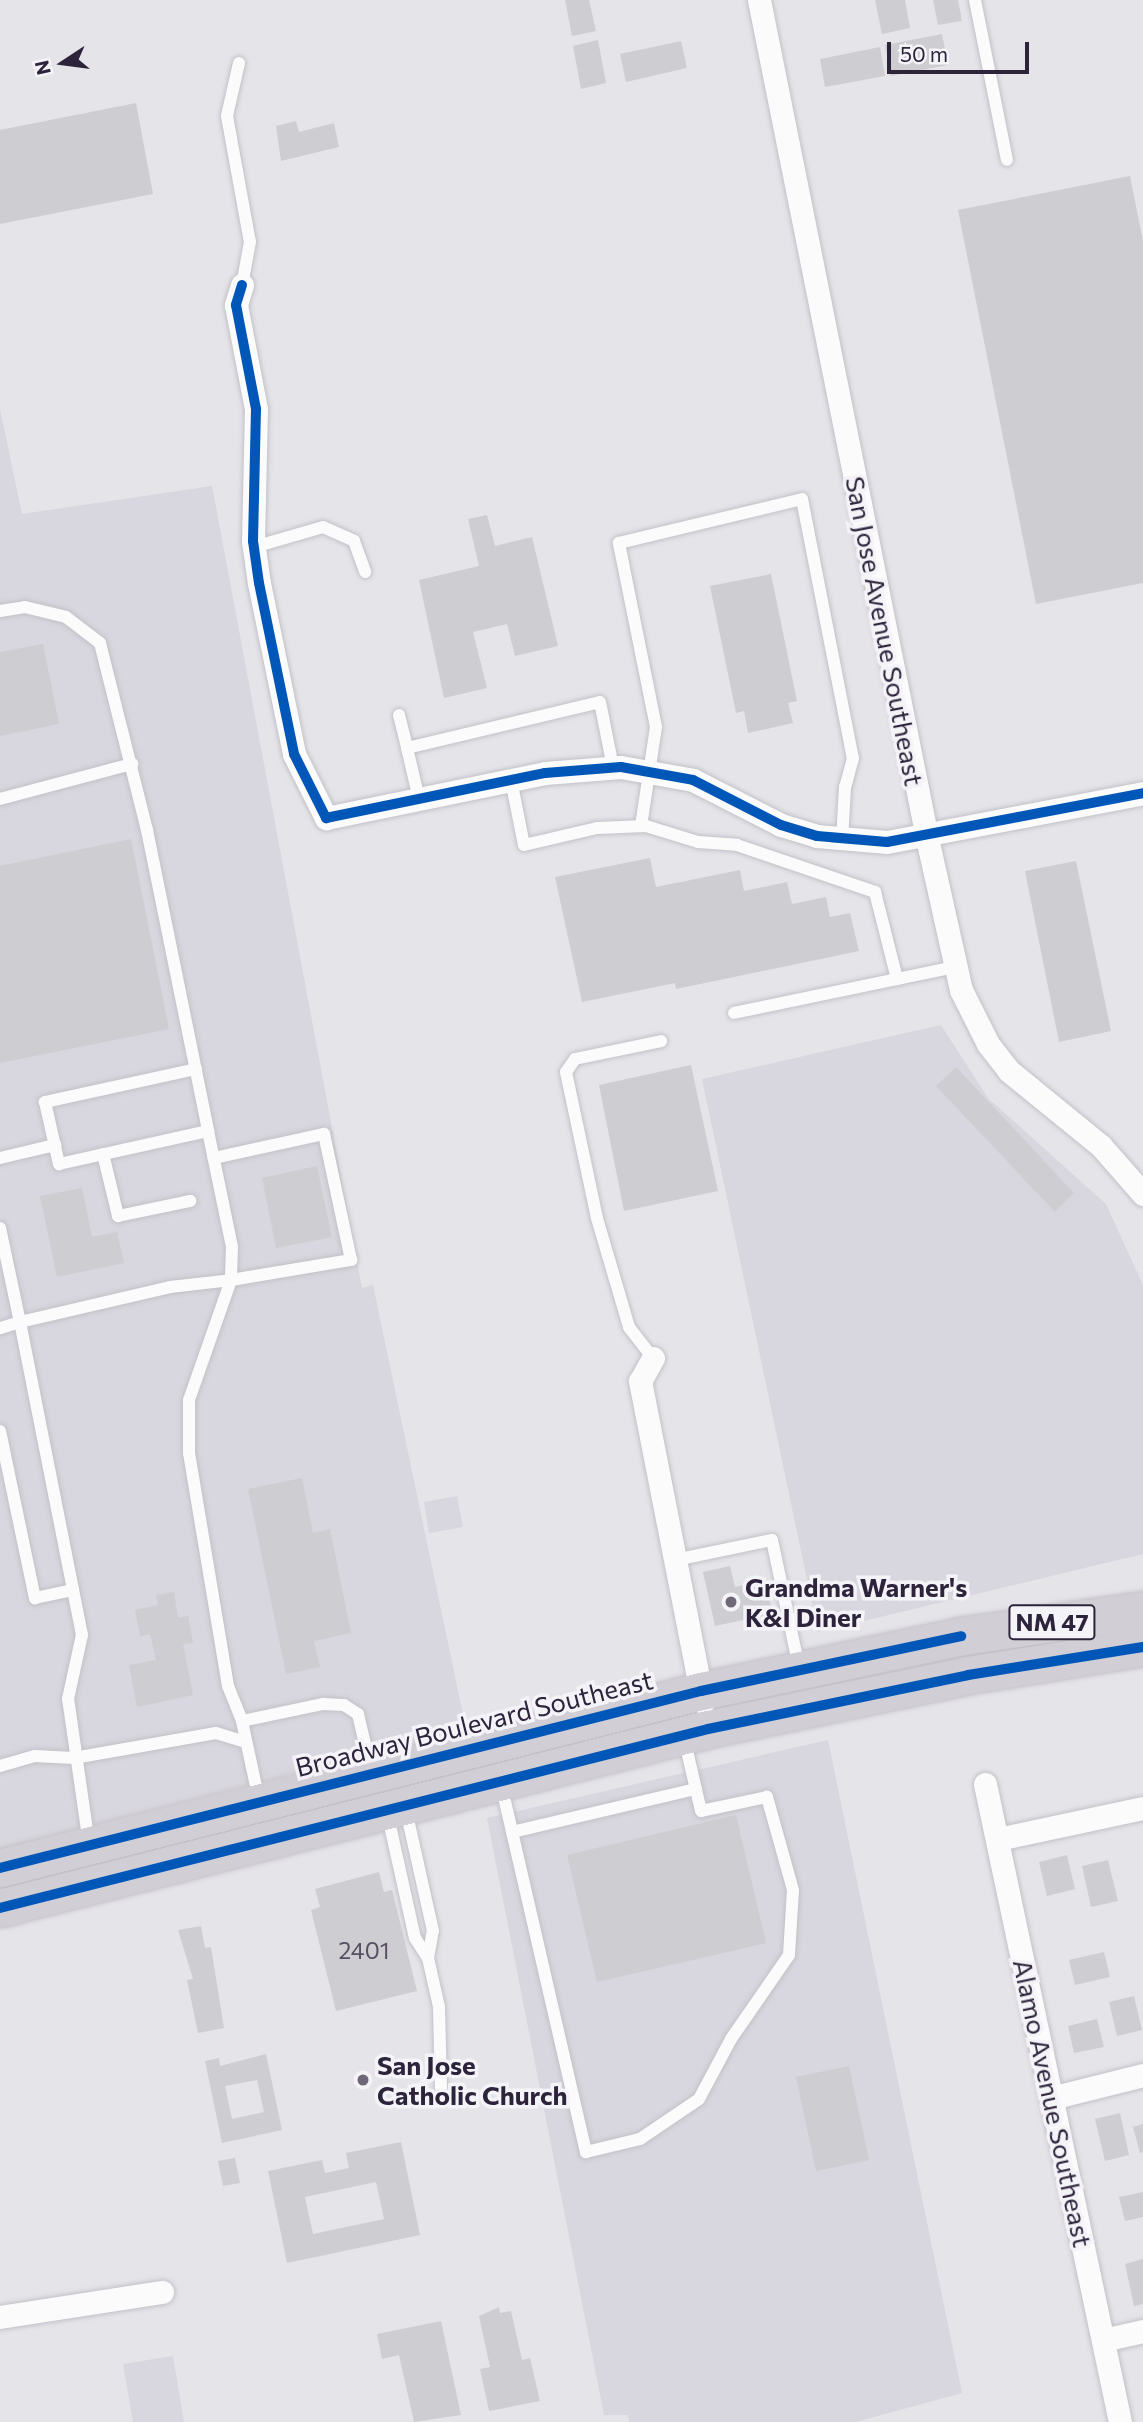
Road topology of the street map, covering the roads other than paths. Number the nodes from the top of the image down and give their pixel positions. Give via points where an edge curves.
1 (759, 0) edge
2 (975, 0) edge
3 (239, 62) dead end
4 (1007, 160) dead end
5 (242, 285) joint
6 (254, 547) junction
7 (365, 572) dead end
8 (0, 611) edge
9 (399, 715) dead end
10 (407, 748) junction
11 (132, 764) junction
12 (613, 767) junction
13 (652, 771) junction
14 (512, 780) junction
15 (1143, 793) edge
16 (0, 799) edge
17 (419, 799) junction
18 (641, 826) junction
19 (927, 838) junction
20 (842, 841) junction
21 (954, 967) junction
22 (897, 979) junction
23 (734, 1013) dead end
24 (661, 1041) dead end
25 (196, 1069) junction
26 (208, 1131) junction
27 (55, 1145) junction
28 (103, 1154) junction
29 (0, 1158) edge
30 (214, 1158) junction
31 (1140, 1186) edge
32 (190, 1200) dead end
33 (0, 1228) edge
34 (230, 1280) junction
35 (20, 1322) junction
36 (0, 1328) edge
37 (653, 1358) joint
38 (0, 1432) edge
39 (675, 1560) junction
40 (73, 1590) junction
41 (1143, 1610) edge
42 (1143, 1647) edge
43 (964, 1655) junction
44 (800, 1671) junction
45 (701, 1691) junction
46 (242, 1721) junction
47 (696, 1732) junction
48 (246, 1742) junction
49 (74, 1758) junction
50 (0, 1766) edge
51 (500, 1780) junction
52 (985, 1784) dead end
53 (696, 1789) junction
54 (388, 1791) junction
55 (1143, 1808) edge
56 (256, 1817) junction
57 (512, 1832) junction
58 (998, 1839) junction
59 (89, 1844) junction
60 (0, 1868) edge
61 (0, 1908) edge
62 (428, 1958) junction
63 (1143, 2075) edge
64 (441, 2088) dead end
65 (1051, 2098) junction
66 (162, 2292) dead end
67 (0, 2317) edge
68 (1143, 2331) edge
69 (1103, 2340) junction
70 (1120, 2422) edge

1 - 19 street, San Jose Avenue Southeast
2 - 4 lane
3 - 5 lane via 227,116 250,242
5 - 6 street via 236,306 256,409
6 - 7 lane via 323,527 354,541
6 - 17 street via 294,754 326,818
8 - 11 lane via 25,607 66,617 100,643
9 - 10 lane
10 - 12 lane via 600,702
10 - 17 lane
11 - 16 lane
11 - 25 lane
12 - 13 street
12 - 14 street
13 - 18 lane
13 - 20 street via 693,780 781,825
13 - 20 lane via 656,727 619,543 802,499 853,758 845,787
14 - 17 street
14 - 18 lane via 524,845 597,828
15 - 19 street
18 - 22 lane via 698,842 737,845 875,892
19 - 20 street
19 - 21 street, San Jose Avenue Southeast
21 - 22 lane
21 - 31 street, San Jose Avenue Southeast via 971,1012 1009,1070 1101,1146
22 - 23 lane
24 - 37 lane via 575,1059 566,1072 597,1218 629,1327
25 - 26 lane
25 - 27 lane via 45,1102
26 - 28 lane
26 - 30 lane
27 - 28 lane via 59,1164
27 - 29 lane
28 - 32 lane via 118,1216
30 - 34 lane via 232,1247
30 - 34 lane via 324,1134 351,1260
33 - 35 lane
34 - 35 lane via 170,1287
34 - 46 lane via 189,1400 189,1453 228,1686
35 - 36 lane
35 - 40 lane
37 - 39 street via 640,1381
38 - 40 lane via 35,1598
39 - 44 lane via 772,1539
39 - 45 street
40 - 49 lane via 82,1635 68,1699
41 - 43 main road, Broadway Boulevard Southeast / NM 47
42 - 43 main road, Broadway Boulevard Southeast / NM 47
43 - 44 main road, Broadway Boulevard Southeast / NM 47
43 - 47 main road, Broadway Boulevard Southeast / NM 47
44 - 45 main road, Broadway Boulevard Southeast / NM 47
45 - 47 street
45 - 54 main road, Broadway Boulevard Southeast / NM 47
46 - 48 lane
46 - 54 lane via 323,1704 344,1705 358,1714
47 - 51 main road, Broadway Boulevard Southeast / NM 47
47 - 53 lane
48 - 49 lane via 216,1734
48 - 56 lane
49 - 50 lane via 35,1756
49 - 59 lane
51 - 54 main road, Broadway Boulevard Southeast / NM 47
51 - 57 lane
52 - 58 street, Alamo Avenue Southeast
53 - 57 lane
53 - 57 lane via 701,1811 767,1797 793,1890 789,1955 731,2039 699,2099 640,2139 586,2152
54 - 56 main road, Broadway Boulevard Southeast / NM 47
54 - 62 lane via 415,1938
54 - 62 lane via 433,1931
55 - 58 street
56 - 59 main road, Broadway Boulevard Southeast / NM 47
56 - 61 main road, Broadway Boulevard Southeast / NM 47
58 - 65 street, Alamo Avenue Southeast
59 - 60 main road, Broadway Boulevard Southeast / NM 47
62 - 64 lane via 439,2007
63 - 65 street
65 - 69 street, Alamo Avenue Southeast
66 - 67 street
68 - 69 street
69 - 70 street, Alamo Avenue Southeast

